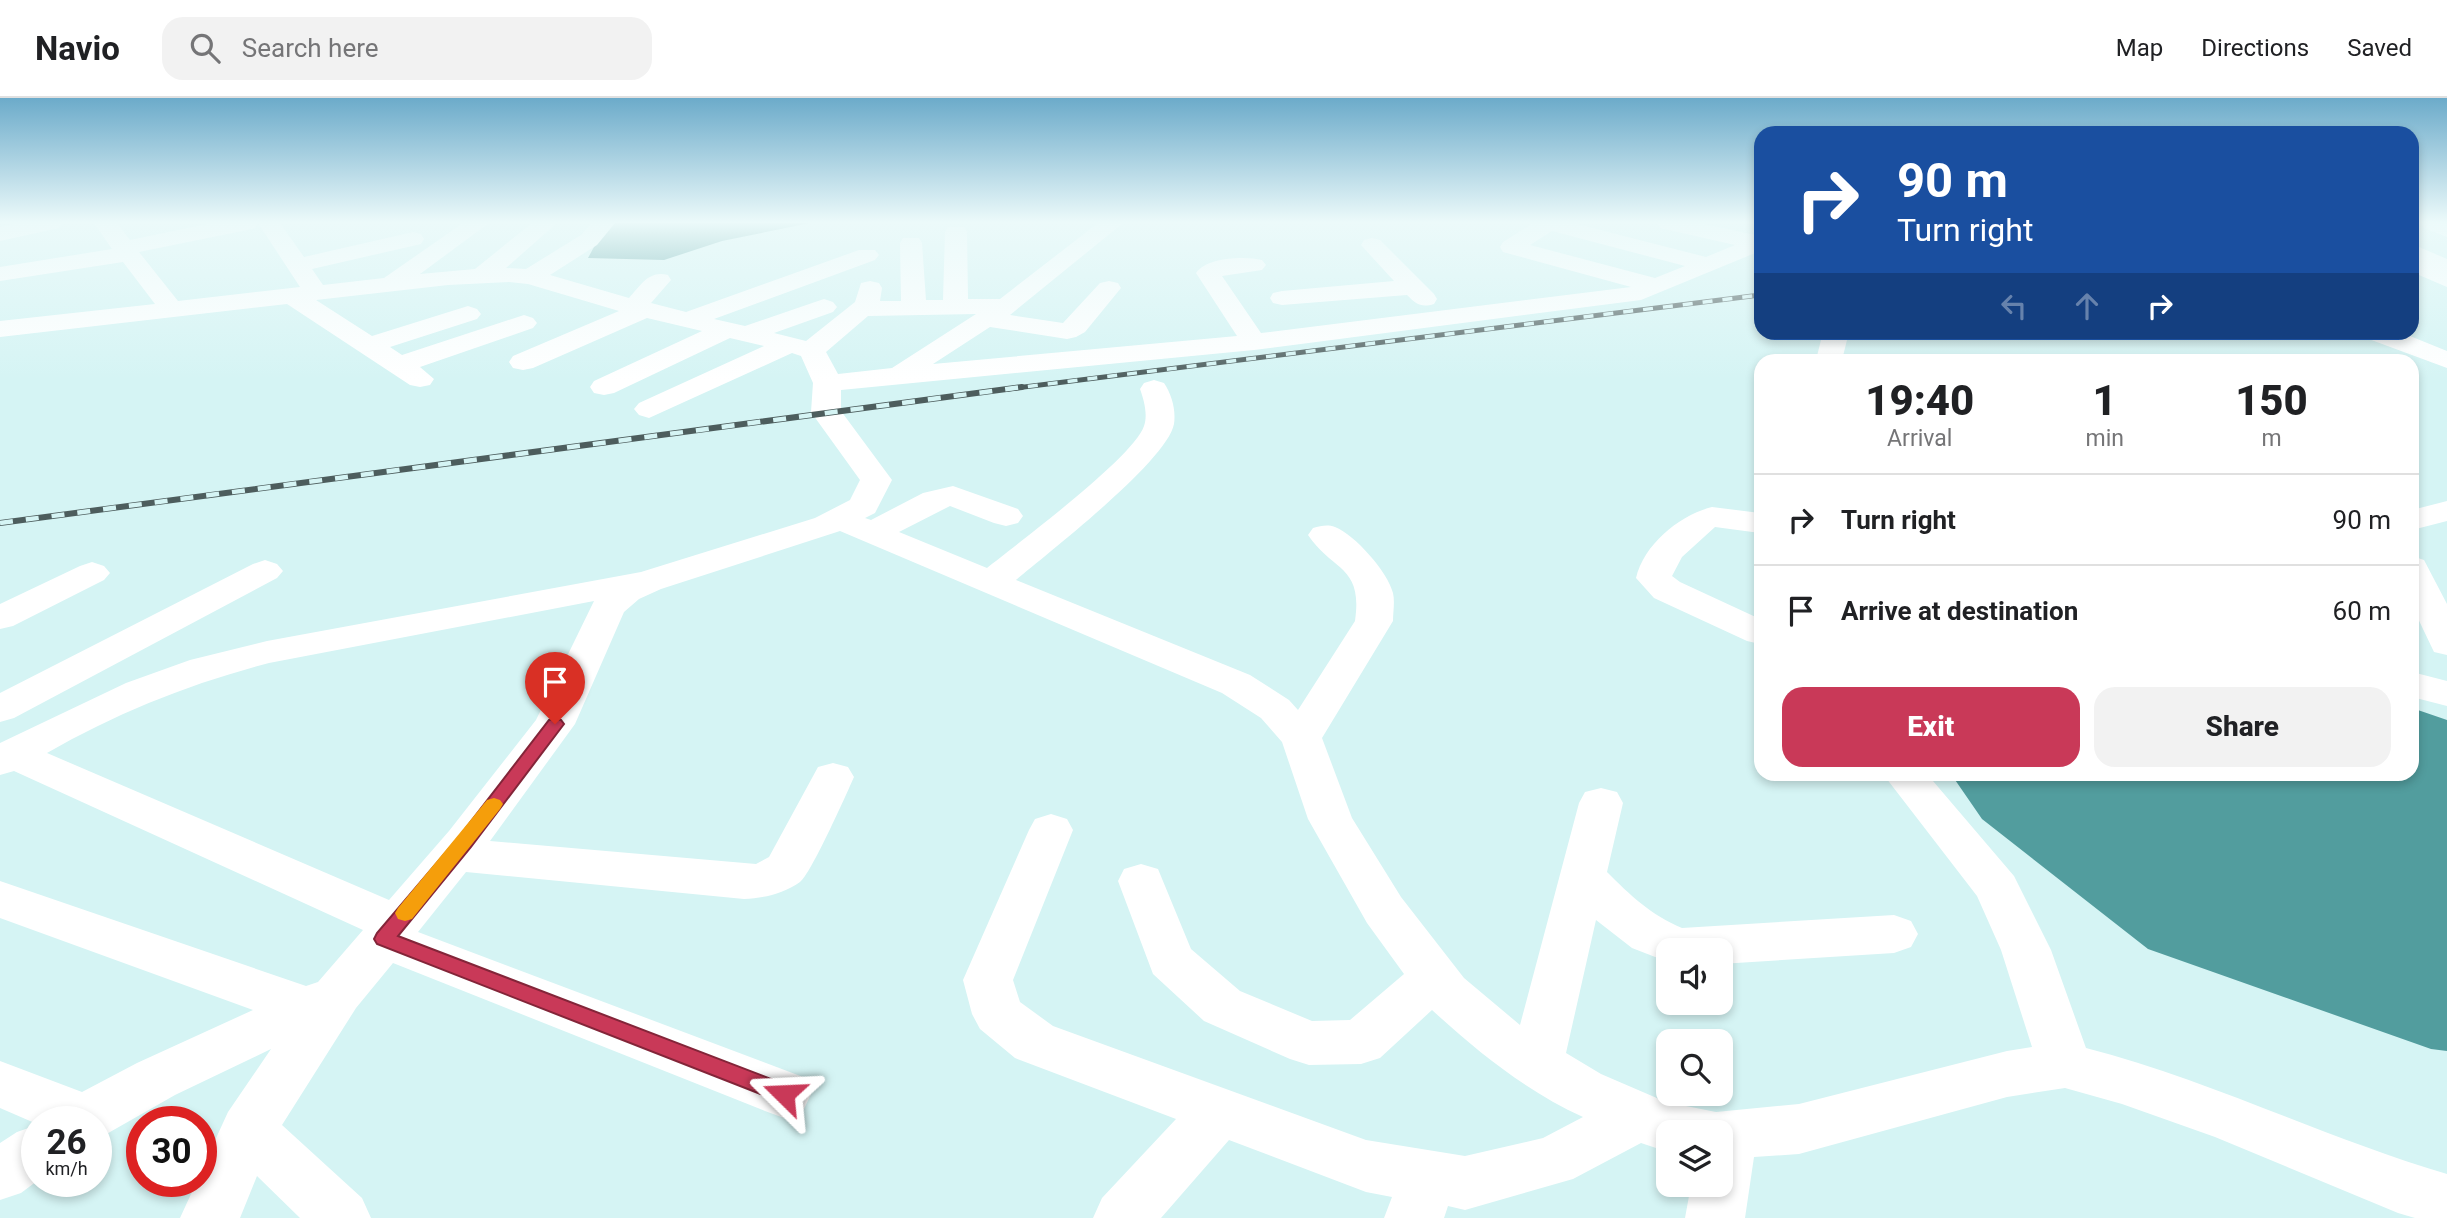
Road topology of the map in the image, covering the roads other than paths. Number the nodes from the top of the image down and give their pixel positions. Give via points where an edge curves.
1 (145, 275) edge
2 (297, 275) edge
3 (328, 275) edge
4 (412, 275) edge
5 (471, 275) edge
6 (537, 275) edge
7 (767, 275) edge
8 (810, 275) edge
9 (869, 275) edge
10 (912, 275) edge
11 (955, 275) edge
12 (1045, 275) edge
13 (1210, 275) edge
14 (1401, 275) edge
15 (1617, 275) edge
16 (1687, 275) edge
17 (464, 280) junction
18 (660, 280) dead end
19 (524, 284) junction
20 (303, 286) junction
21 (1412, 287) junction
22 (1661, 287) junction
23 (1109, 288) dead end
24 (0, 289) edge
25 (1282, 298) dead end
26 (69, 303) junction
27 (493, 306) junction
28 (824, 307) dead end
29 (914, 308) junction
30 (955, 308) junction
31 (370, 309) junction
32 (862, 309) junction
33 (173, 311) junction
34 (996, 313) junction
35 (1445, 317) junction
36 (679, 319) junction
37 (0, 329) edge
38 (525, 340) junction
39 (2396, 340) edge
40 (1254, 342) junction
41 (370, 345) junction
42 (801, 347) junction
43 (2447, 360) edge
44 (566, 375) dead end
45 (898, 375) junction
46 (827, 383) junction
47 (604, 387) dead end
48 (1154, 389) dead end
49 (2447, 511) edge
50 (1006, 516) dead end
51 (2419, 518) edge
52 (1754, 522) edge
53 (855, 526) junction
54 (1325, 535) dead end
55 (265, 571) dead end
56 (92, 573) dead end
57 (648, 580) junction
58 (992, 582) junction
59 (2419, 582) edge
60 (0, 618) edge
61 (1754, 630) edge
62 (2447, 644) edge
63 (2419, 686) edge
64 (2447, 694) edge
65 (0, 709) edge
66 (1301, 738) junction
67 (14, 745) edge
68 (833, 777) dead end
69 (1909, 781) edge
70 (1601, 803) dead end
71 (1051, 830) dead end
72 (455, 854) junction
73 (1583, 876) junction
74 (1141, 881) dead end
75 (0, 899) edge
76 (390, 931) junction
77 (1894, 934) dead end
78 (1435, 977) junction
79 (323, 1001) junction
80 (1537, 1063) junction
81 (2064, 1065) junction
82 (0, 1084) edge
83 (784, 1094) dead end
84 (50, 1106) edge
85 (107, 1106) edge
86 (1219, 1112) junction
87 (1639, 1116) junction
88 (1656, 1123) edge
89 (248, 1130) junction
90 (1733, 1133) edge
91 (21, 1160) edge
92 (0, 1174) edge
93 (1421, 1197) edge
94 (1716, 1197) edge
95 (2447, 1201) edge
96 (210, 1218) edge
97 (341, 1218) edge
98 (1123, 1218) edge
99 (1716, 1218) edge

1 - 33 main road
2 - 20 main road
3 - 20 main road
4 - 31 main road
5 - 17 main road
6 - 19 main road
7 - 36 main road
8 - 36 main road
9 - 32 main road via 870,294
10 - 29 main road
11 - 30 main road
12 - 34 main road
13 - 40 main road
14 - 21 main road
15 - 22 main road
16 - 22 main road
17 - 19 main road
17 - 27 main road
17 - 31 main road
18 - 36 main road
19 - 36 main road
20 - 31 main road
20 - 31 main road
20 - 33 main road
21 - 25 main road
21 - 35 main road
22 - 35 main road
23 - 34 main road via 1067,331
24 - 26 main road via 64,283
26 - 33 main road
26 - 37 main road
27 - 38 main road
27 - 41 main road
28 - 36 main road
29 - 30 main road
29 - 32 main road
30 - 34 main road
31 - 41 main road
32 - 42 main road
34 - 45 main road
35 - 40 main road
36 - 38 main road
36 - 38 main road
36 - 42 main road
36 - 42 main road via 641,403
36 - 44 main road
36 - 47 main road
38 - 41 main road via 409,372
39 - 43 main road
40 - 45 main road
42 - 46 main road via 820,363
45 - 46 main road
46 - 53 main road via 826,412 876,480
48 - 58 main road via 1160,403 1159,426 1139,458
49 - 51 main road
50 - 53 main road via 953,496
52 - 61 main road via 1728,517 1694,523 1656,566 1654,578 1667,590
53 - 57 main road via 827,525
53 - 58 main road
54 - 66 main road via 1370,577 1378,601 1374,621
55 - 65 main road
56 - 60 main road
57 - 67 main road via 204,668
57 - 72 main road via 608,607 555,724
58 - 66 main road via 1236,684 1275,709
59 - 62 main road
63 - 64 main road
66 - 78 main road via 1330,819 1384,910
67 - 76 main road
68 - 72 main road via 786,869 763,881
69 - 81 main road via 1997,888 2025,950
70 - 73 main road
71 - 86 main road via 988,980 998,1014 1034,1042
72 - 76 main road
73 - 77 main road via 1632,926 1682,947
73 - 80 main road
74 - 78 main road via 1171,960 1222,1006 1309,1043 1361,1042
75 - 79 main road
76 - 79 main road
76 - 83 main road
78 - 80 main road via 1501,1040
79 - 85 main road
79 - 89 main road
80 - 87 main road via 1582,1091
81 - 90 main road via 2007,1074 1799,1129
81 - 95 main road via 2223,1115 2398,1186
82 - 84 main road
86 - 93 main road via 1366,1167
86 - 98 main road
87 - 88 main road
87 - 93 main road via 1553,1161
89 - 96 main road
89 - 97 main road
91 - 92 main road
94 - 99 main road

